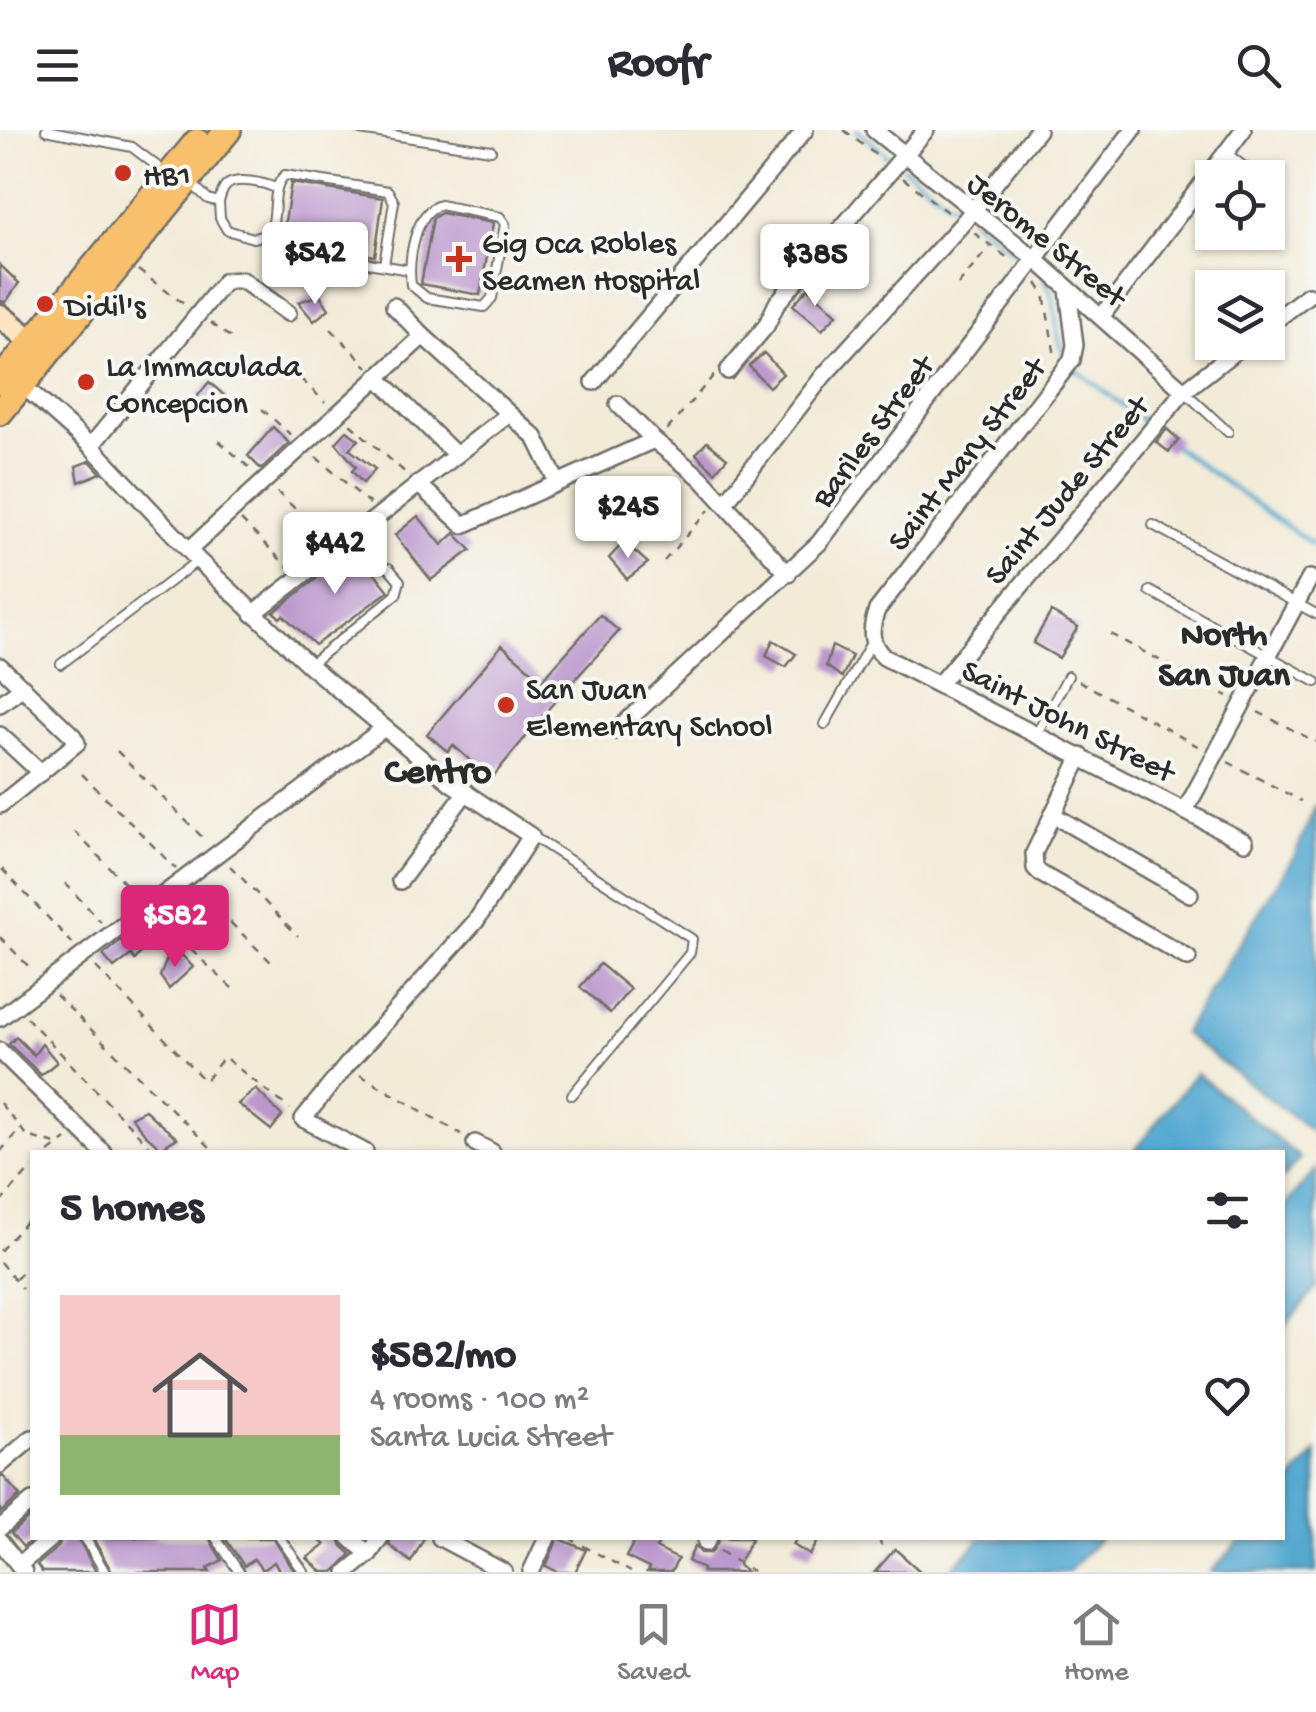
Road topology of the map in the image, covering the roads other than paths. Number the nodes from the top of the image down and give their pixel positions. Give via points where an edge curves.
1 (46, 130) edge
2 (207, 130) edge
3 (228, 130) edge
4 (360, 130) edge
5 (805, 130) edge
6 (874, 130) edge
7 (926, 130) edge
8 (1038, 130) edge
9 (1133, 130) edge
10 (1243, 130) edge
11 (491, 150) dead end
12 (1226, 153) junction
13 (905, 156) junction
14 (1236, 160) edge
15 (180, 181) junction
16 (275, 188) junction
17 (219, 202) junction
18 (967, 217) junction
19 (268, 235) junction
20 (384, 265) junction
21 (1030, 266) junction
22 (410, 270) junction
23 (1068, 290) junction
24 (1308, 295) dead end
25 (394, 306) dead end
26 (288, 313) dead end
27 (1285, 313) edge
28 (0, 316) edge
29 (1101, 316) junction
30 (422, 336) junction
31 (39, 348) junction
32 (1224, 360) edge
33 (728, 370) road end
34 (378, 377) junction
35 (10, 379) edge
36 (594, 382) dead end
37 (1184, 391) junction
38 (618, 404) dead end
39 (0, 412) edge
40 (508, 414) junction
41 (1228, 432) dead end
42 (654, 440) junction
43 (92, 446) junction
44 (455, 454) junction
45 (557, 482) junction
46 (418, 484) junction
47 (722, 500) junction
48 (1152, 525) dead end
49 (194, 555) junction
50 (389, 568) dead end
51 (788, 574) junction
52 (1310, 578) dead end
53 (1150, 590) dead end
54 (1296, 603) junction
55 (253, 614) junction
56 (1316, 614) edge
57 (872, 641) junction
58 (1268, 656) junction
59 (61, 664) dead end
60 (309, 665) junction
61 (0, 666) edge
62 (1068, 676) road end
63 (1316, 682) edge
64 (939, 684) junction
65 (22, 687) junction
66 (0, 704) edge
67 (825, 724) dead end
68 (384, 728) junction
69 (616, 730) dead end
70 (1036, 734) junction
71 (0, 735) edge
72 (1082, 756) junction
73 (41, 772) junction
74 (466, 792) junction
75 (2, 800) edge
76 (1186, 809) junction
77 (1053, 814) junction
78 (531, 836) junction
79 (1245, 842) dead end
80 (400, 881) dead end
81 (1190, 894) dead end
82 (1188, 958) dead end
83 (0, 1018) edge
84 (0, 1052) edge
85 (572, 1096) dead end
86 (475, 1143) road end
87 (101, 1150) edge
88 (361, 1150) edge
89 (488, 1150) edge
90 (30, 1440) edge
91 (0, 1466) edge
92 (30, 1503) edge
93 (0, 1528) edge
94 (48, 1540) edge
95 (86, 1540) edge
96 (217, 1540) edge
97 (281, 1540) edge
98 (351, 1540) edge
99 (379, 1540) edge
100 (444, 1540) edge
101 (546, 1540) edge
102 (0, 1541) edge
103 (361, 1565) edge
104 (22, 1568) edge
105 (105, 1572) edge
106 (239, 1572) edge
107 (304, 1572) edge
108 (504, 1572) edge
109 (531, 1572) edge

1 - 15 lane via 132,147
2 - 15 main road
3 - 15 main road
4 - 11 lane
5 - 36 street
6 - 13 street, Jerome Street
7 - 13 street
8 - 18 street
9 - 21 street, Bariles Street
10 - 12 street
12 - 14 lane
12 - 29 street
13 - 18 street, Jerome Street
13 - 33 street
15 - 17 lane
15 - 31 main road
15 - 31 main road via 123,259
16 - 17 lane via 233,181
16 - 19 lane via 275,224
16 - 20 lane via 290,174 391,193
17 - 19 lane via 227,230
18 - 21 street, Jerome Street
18 - 47 street
19 - 20 lane via 278,248
20 - 22 lane
21 - 23 street, Jerome Street
21 - 51 street, Bariles Street
22 - 22 lane via 411,285 427,298 484,307 492,298 506,224 500,217 432,207 421,221
23 - 29 street, Jerome Street
23 - 57 street, Saint Mary Street via 1075,354 877,610
24 - 27 street
25 - 30 street
26 - 43 street via 236,278 225,281
28 - 31 street
29 - 37 street, Jerome Street
30 - 34 street
30 - 40 street
31 - 35 main road
32 - 37 street, Saint Jude Street
34 - 44 street
34 - 49 street
35 - 39 main road
35 - 43 street
37 - 41 lane
37 - 64 street, Saint Jude Street
38 - 42 street
40 - 44 street
40 - 45 street via 535,436
42 - 45 street
42 - 47 street
43 - 49 street
44 - 46 street
45 - 46 street via 460,525
46 - 55 street
47 - 51 street
48 - 54 lane
49 - 55 street
49 - 59 lane
50 - 60 lane via 400,581 396,594
51 - 69 street, Bariles Street
52 - 54 street
53 - 58 lane
54 - 56 lane
54 - 58 street
55 - 60 street
57 - 64 street, Saint John Street via 884,657
57 - 67 lane
58 - 63 lane
58 - 76 street
60 - 68 street
61 - 65 street
62 - 70 lane
64 - 70 street, Saint John Street
65 - 66 street
65 - 73 street via 77,743
68 - 74 street
68 - 83 street
70 - 72 street, Saint John Street
71 - 73 street
72 - 76 street, Saint John Street
72 - 77 street
73 - 75 street
74 - 78 street
74 - 80 street
76 - 79 street, Saint John Street
77 - 81 street
77 - 82 street via 1034,854 1035,868
78 - 85 lane via 692,938 690,953
78 - 88 street via 476,921 304,1119
84 - 87 street
86 - 89 street
90 - 91 street
92 - 93 street
94 - 104 street
95 - 105 lane
96 - 106 lane
97 - 107 lane
98 - 103 street
99 - 103 street
100 - 108 street
101 - 109 street
102 - 104 street

